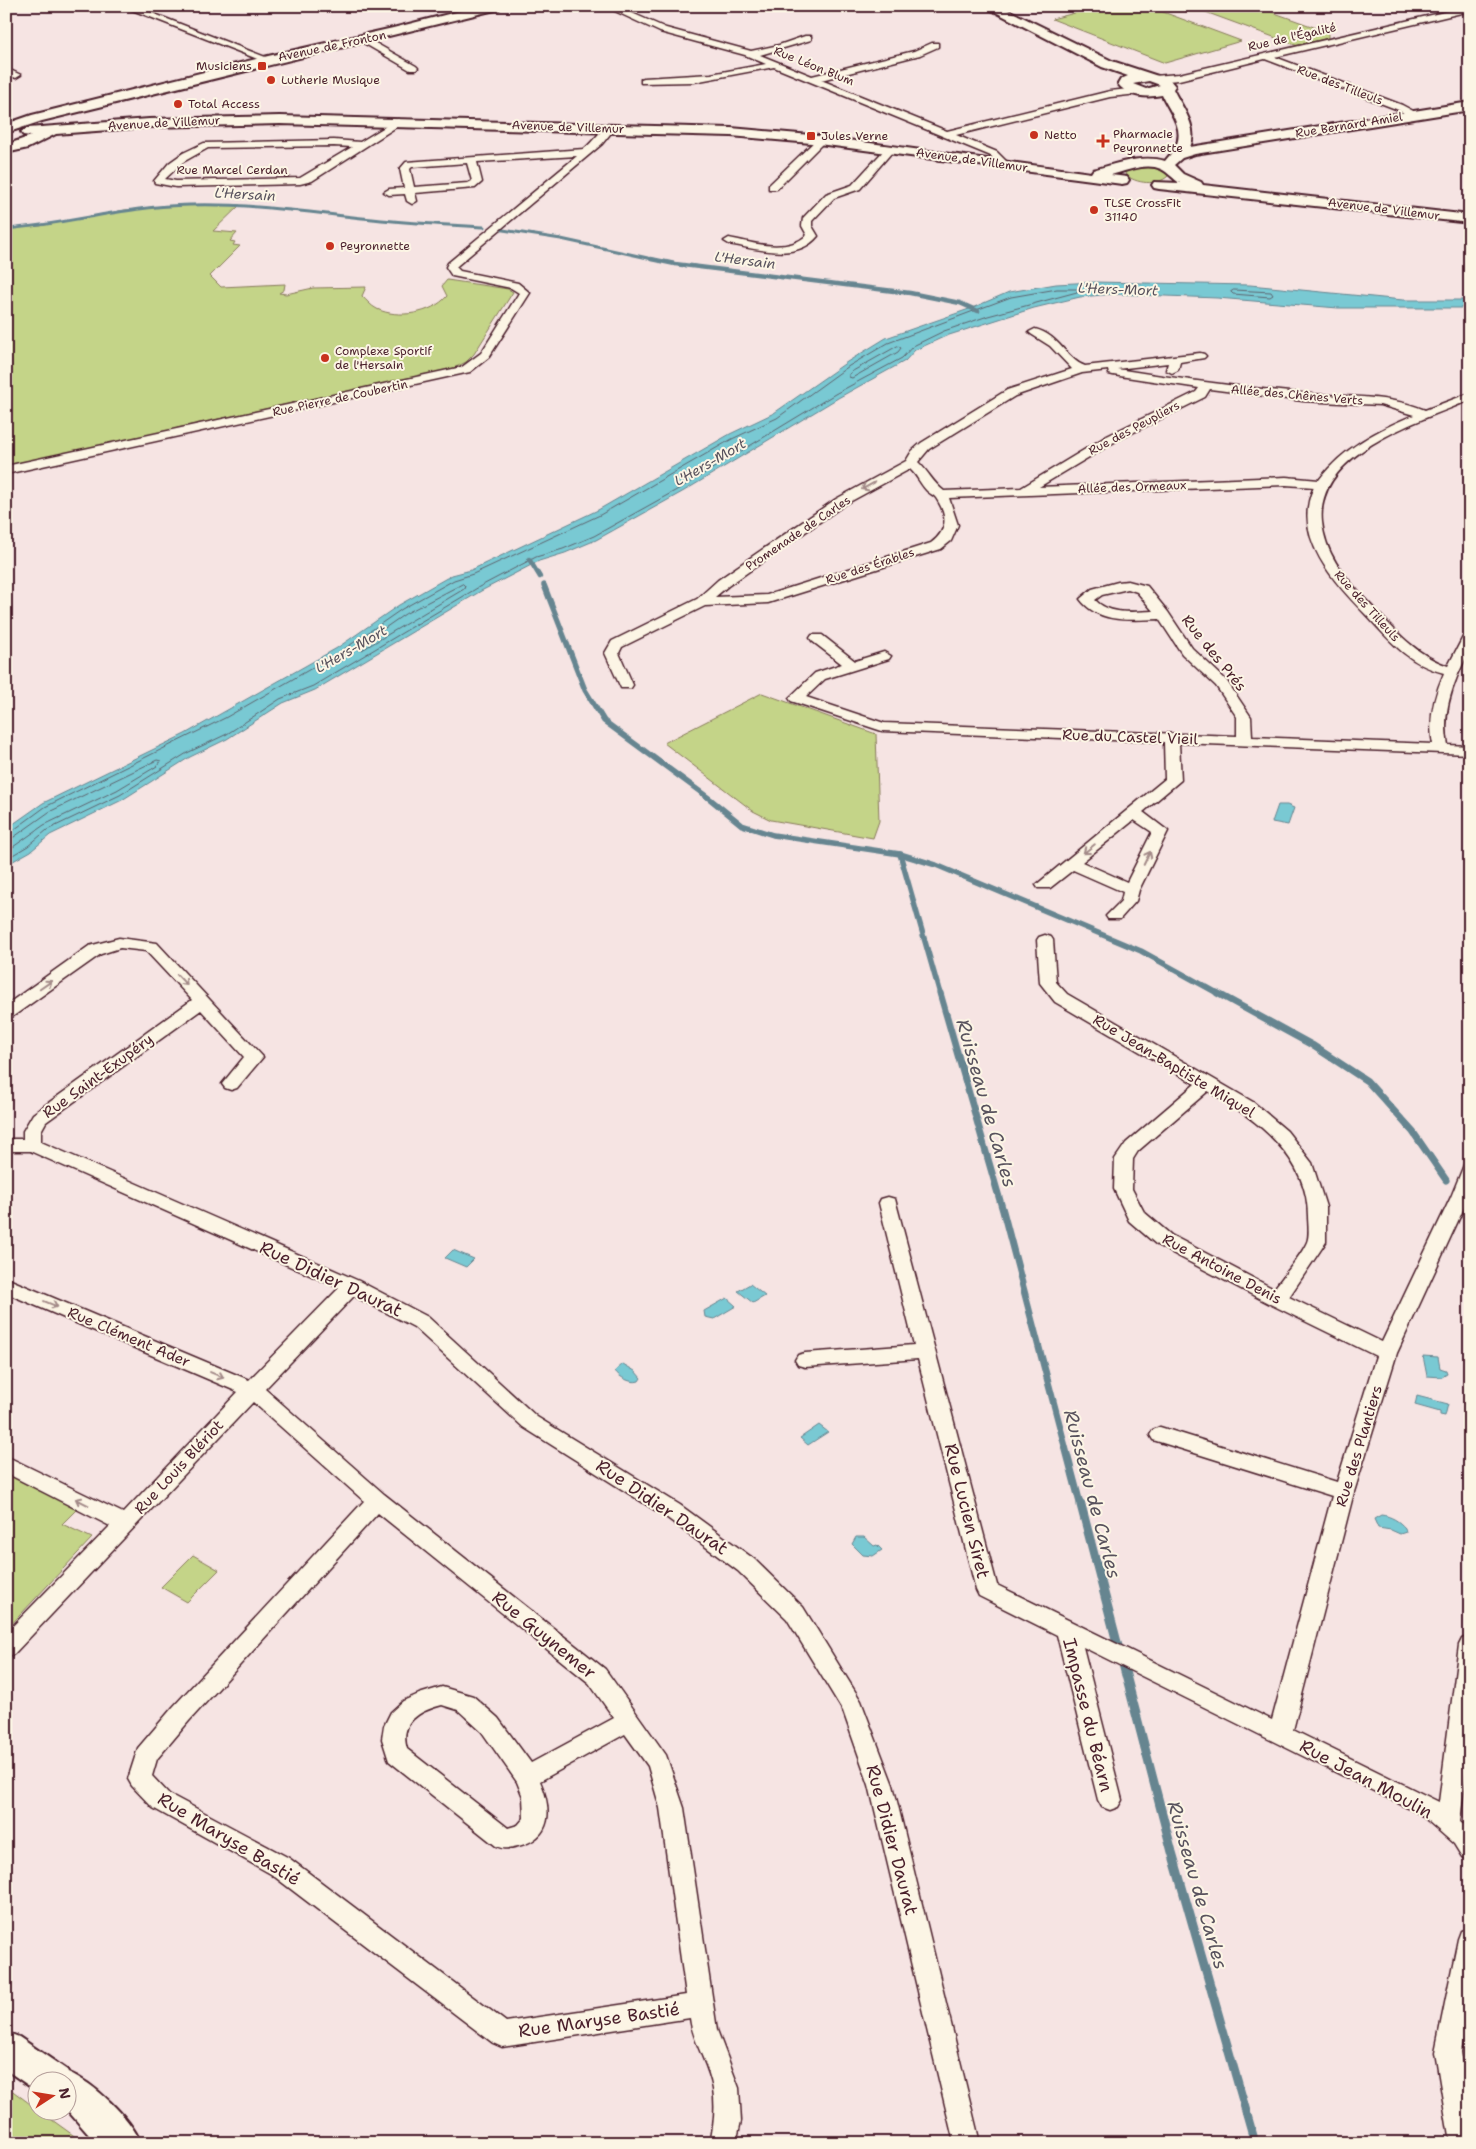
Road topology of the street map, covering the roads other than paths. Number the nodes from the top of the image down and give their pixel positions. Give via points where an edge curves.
1 (126, 6) edge
2 (495, 6) edge
3 (608, 6) edge
4 (990, 6) edge
5 (1470, 8) edge
6 (808, 38) dead end
7 (363, 39) junction
8 (935, 45) dead end
9 (751, 54) junction
10 (1265, 56) junction
11 (268, 60) junction
12 (776, 64) junction
13 (1107, 64) junction
14 (413, 68) dead end
15 (6, 71) edge
16 (16, 75) dead end
17 (1151, 78) junction
18 (812, 79) junction
19 (644, 80) dead end
20 (1125, 83) junction
21 (1171, 84) junction
22 (1139, 92) junction
23 (1110, 94) junction
24 (1470, 106) edge
25 (1173, 107) junction
26 (53, 115) junction
27 (1414, 115) junction
28 (378, 128) junction
29 (610, 128) junction
30 (6, 129) edge
31 (28, 134) junction
32 (947, 134) junction
33 (1186, 134) junction
34 (821, 140) junction
35 (362, 144) junction
36 (1228, 145) junction
37 (890, 149) junction
38 (6, 150) edge
39 (585, 152) junction
40 (1180, 154) junction
41 (539, 155) junction
42 (471, 159) junction
43 (574, 161) junction
44 (1146, 163) junction
45 (1000, 164) junction
46 (1173, 172) junction
47 (1130, 179) junction
48 (1159, 184) junction
49 (773, 187) dead end
50 (1208, 189) junction
51 (410, 190) junction
52 (389, 192) dead end
53 (412, 201) dead end
54 (1470, 220) edge
55 (729, 241) dead end
56 (1035, 332) dead end
57 (1200, 356) dead end
58 (1175, 359) junction
59 (1081, 370) junction
60 (1169, 380) junction
61 (1205, 387) junction
62 (1470, 396) edge
63 (1424, 414) junction
64 (911, 463) junction
65 (1061, 467) junction
66 (6, 470) edge
67 (1322, 484) junction
68 (1086, 489) junction
69 (1026, 490) junction
70 (941, 494) junction
71 (724, 583) junction
72 (741, 600) junction
73 (702, 602) junction
74 (1163, 614) junction
75 (1470, 636) edge
76 (816, 638) dead end
77 (884, 656) dead end
78 (853, 666) junction
79 (1452, 671) junction
80 (626, 685) dead end
81 (1171, 739) junction
82 (1245, 741) junction
83 (1442, 749) junction
84 (1470, 750) edge
85 (1133, 812) junction
86 (1071, 864) junction
87 (1044, 885) dead end
88 (1132, 890) junction
89 (1114, 916) dead end
90 (1045, 940) dead end
91 (202, 1002) junction
92 (6, 1013) edge
93 (1207, 1083) junction
94 (231, 1084) dead end
95 (6, 1145) edge
96 (32, 1145) junction
97 (1470, 1169) edge
98 (888, 1202) dead end
99 (6, 1285) edge
100 (352, 1286) junction
101 (1276, 1299) junction
102 (926, 1351) junction
103 (1387, 1353) junction
104 (805, 1360) dead end
105 (251, 1389) junction
106 (1160, 1435) dead end
107 (6, 1464) edge
108 (1344, 1492) junction
109 (377, 1500) junction
110 (126, 1524) junction
111 (1067, 1629) junction
112 (1470, 1645) edge
113 (6, 1648) edge
114 (630, 1720) junction
115 (1280, 1734) junction
116 (528, 1777) junction
117 (1110, 1800) dead end
118 (1448, 1825) junction
119 (1470, 1850) edge
120 (1470, 1939) edge
121 (700, 2005) junction
122 (6, 2049) edge
123 (39, 2072) edge
124 (78, 2098) edge
125 (122, 2143) edge
126 (723, 2143) edge
127 (967, 2143) edge
128 (1463, 2143) edge

1 - 11 street
2 - 7 main road, Avenue de Fronton
3 - 9 street, Rue Léon Blum via 663,30
4 - 13 main road
5 - 10 street, Rue de l'Égalité
6 - 9 street
7 - 11 main road, Avenue de Fronton
7 - 14 street
8 - 18 street via 917,53
9 - 12 street, Rue Léon Blum
10 - 21 street, Rue de l'Égalité
10 - 27 street, Rue des Tilleuls
11 - 26 main road, Avenue de Fronton
12 - 18 street, Rue Léon Blum
12 - 19 street via 712,77
13 - 17 main road
13 - 20 main road via 1121,75
15 - 16 street
17 - 20 main road via 1134,78
17 - 21 main road
18 - 32 street, Rue Léon Blum
20 - 22 main road
20 - 23 street
21 - 22 main road via 1158,92
21 - 25 main road
22 - 23 street
22 - 25 main road
23 - 32 street
24 - 27 main road, Rue Bernard Amiel
25 - 33 main road via 1184,122
26 - 30 main road, Avenue de Fronton
26 - 31 main road, Avenue de Fronton via 35,122
27 - 36 main road, Rue Bernard Amiel
28 - 29 main road, Avenue de Villemur via 398,122
28 - 31 main road, Avenue de Villemur via 218,120
28 - 35 street, Rue Marcel Cerdan
29 - 34 main road, Avenue de Villemur via 731,132
29 - 39 street, Rue Pierre de Coubertin
30 - 31 main road, Avenue de Fronton
31 - 38 main road, Avenue de Fronton via 24,146
32 - 45 street, Rue Léon Blum via 994,154 1002,162
33 - 36 main road, Rue Bernard Amiel via 1205,143
33 - 40 main road
33 - 44 main road via 1165,157
34 - 37 main road, Avenue de Villemur
34 - 49 street
35 - 35 street, Rue Marcel Cerdan via 300,181 176,184 158,181 162,173 207,145
36 - 40 main road, Rue Bernard Amiel
37 - 45 main road, Avenue de Villemur
37 - 55 street via 856,187 830,196 812,214 807,226 813,236 803,245 776,248
39 - 41 street
39 - 43 street, Rue Pierre de Coubertin
40 - 46 main road via 1171,162
41 - 42 street
41 - 43 street
42 - 51 street via 410,164 405,169
42 - 51 street via 477,182 470,186
43 - 66 street, Rue Pierre de Coubertin via 453,263 452,271 461,276 514,285 525,293 485,356 466,370
44 - 46 main road, Avenue de Villemur
44 - 47 main road via 1130,164
45 - 47 main road, Avenue de Villemur
46 - 48 main road via 1172,181
46 - 50 main road, Avenue de Villemur
47 - 48 main road
48 - 50 main road, Avenue de Villemur
50 - 54 main road, Avenue de Villemur
51 - 52 street
51 - 53 street
56 - 59 street via 1057,346 1067,361
57 - 58 street
58 - 59 street
58 - 60 street
59 - 60 street, Allée des Chênes Verts
59 - 64 street, Promenade de Carles via 1011,393 925,446
60 - 61 street, Allée des Chênes Verts
61 - 63 street, Allée des Chênes Verts via 1375,402 1404,406
61 - 65 street, Rue des Peupliers via 1201,394 1154,415
62 - 63 street, Rue des Tilleuls
63 - 67 street, Rue des Tilleuls via 1348,456
64 - 70 street, Rue des Érables via 931,488
64 -> 71 street, Promenade de Carles via 840,502
65 - 68 street via 1065,477
65 - 69 street, Rue des Peupliers
67 - 68 street, Allée des Ormeaux via 1286,481
67 - 79 street, Rue des Tilleuls via 1316,496 1315,516 1318,536 1329,564 1363,605 1412,654
68 - 69 street, Allée des Ormeaux
69 - 70 street, Allée des Ormeaux
70 - 72 street, Rue des Érables via 952,525 946,538 936,546 768,599
71 - 72 street via 727,590
71 - 73 street, Promenade de Carles
72 - 73 street, Rue des Érables
73 - 80 street, Promenade de Carles via 617,644 612,653
74 - 74 street, Rue des Prés via 1142,589 1128,585 1097,592 1087,598 1093,608 1115,615
74 - 82 street, Rue des Prés via 1188,651 1221,682 1244,717
75 - 79 street
76 - 78 street
77 - 78 street
78 - 81 street, Rue du Castel Vieil via 820,676 796,698 882,727
79 - 83 street via 1440,708 1437,731
81 - 82 street, Rue du Castel Vieil
81 - 85 street via 1173,780
82 - 83 street, Rue du Castel Vieil
83 - 84 street, Rue du Castel Vieil
85 -> 86 street
88 -> 85 street via 1160,831
86 - 87 street
86 - 88 street
88 - 89 street via 1128,904
90 - 93 street, Rue Jean-Baptiste Miquel via 1048,983 1061,998
92 -> 91 street via 95,950 119,943 151,947
91 - 94 street via 254,1057
91 - 96 street, Rue Saint-Exupéry via 39,1118 32,1131
93 - 101 street, Rue Jean-Baptiste Miquel via 1254,1111 1281,1135 1306,1167 1317,1207 1317,1242
93 - 101 street, Rue Antoine Denis via 1132,1147 1124,1158 1123,1189 1136,1216 1164,1240
95 - 96 street
96 - 100 street, Rue Didier Daurat
97 - 103 street, Rue des Plantiers
98 - 102 street, Rue Lucien Siret
99 -> 105 street, Rue Clément Ader
100 - 105 street, Rue Louis Blériot
100 - 127 street, Rue Didier Daurat via 422,1322 530,1422 673,1511 746,1564 795,1612 853,1708 881,1785
101 - 103 street, Rue Antoine Denis
102 - 104 street
102 - 111 street, Rue Lucien Siret via 987,1590
103 - 108 street, Rue des Plantiers
105 - 109 street, Rue Guynemer
105 - 110 street, Rue Louis Blériot
106 - 108 street
110 -> 107 street
108 - 115 street, Rue des Plantiers
109 - 114 street, Rue Guynemer via 597,1676
109 - 121 street, Rue Maryse Bastié via 146,1755 140,1779 161,1801 280,1866 502,2034
110 - 113 street, Rue Louis Blériot
111 - 115 street, Rue Lucien Siret
111 - 117 street, Impasse du Béarn
112 - 118 street
114 - 116 street
114 - 121 street, Rue Guynemer via 658,1762 672,1808
115 - 118 street, Rue Jean Moulin via 1428,1808
116 - 116 street via 490,1726 465,1703 442,1696 422,1700 401,1716 393,1734 397,1754 504,1839 525,1834 536,1821 535,1797
118 - 119 street, Rue Jean Moulin via 1462,1837
120 - 128 street via 1448,2052
121 - 126 street, Rue Guynemer via 704,2030 726,2088 728,2121
122 - 123 main road
124 - 125 main road

